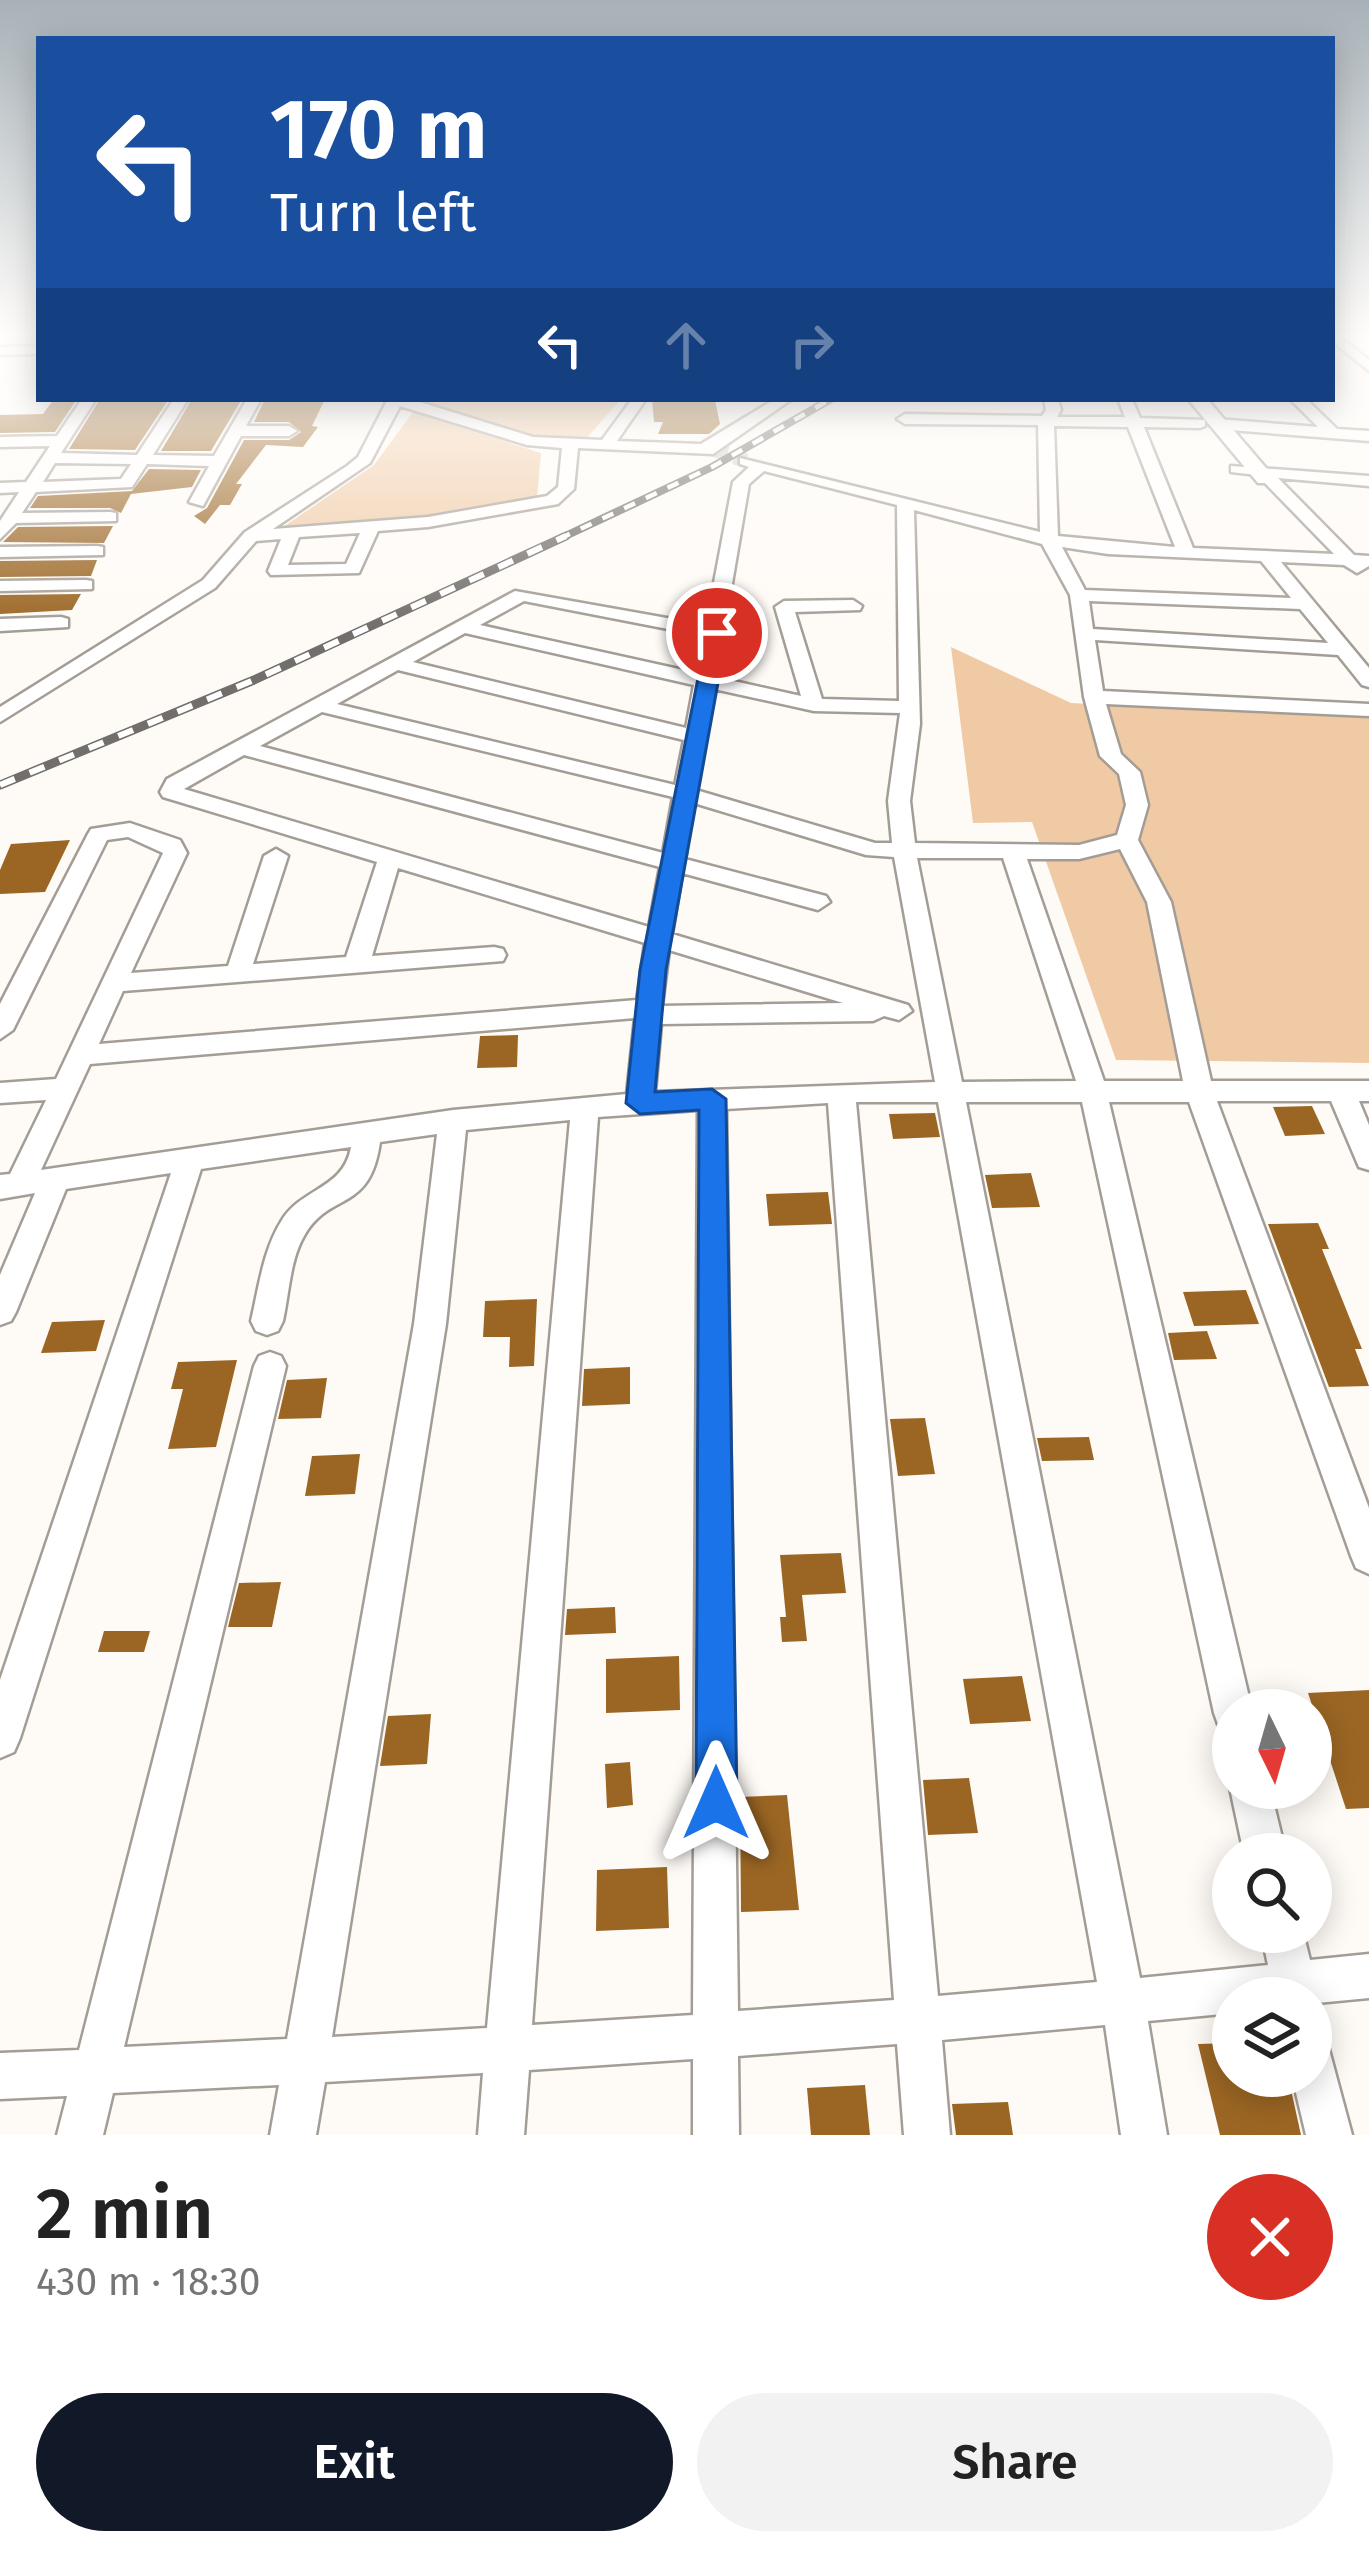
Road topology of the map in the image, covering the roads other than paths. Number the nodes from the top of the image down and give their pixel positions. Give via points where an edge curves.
1 (68, 431) edge
2 (160, 431) edge
3 (237, 431) joint
4 (289, 431) dead end
5 (379, 431) edge
6 (496, 431) edge
7 (616, 431) edge
8 (728, 431) tunnel mouth
9 (1046, 431) edge
10 (1139, 431) edge
11 (1215, 431) edge
12 (1295, 431) edge
13 (1331, 431) edge
14 (1334, 434) junction
15 (1369, 436) edge
16 (0, 442) edge
17 (61, 442) junction
18 (606, 445) junction
19 (570, 447) junction
20 (50, 458) junction
21 (142, 458) junction
22 (221, 461) junction
23 (1255, 475) junction
24 (1369, 485) edge
25 (30, 488) junction
26 (0, 491) edge
27 (905, 501) junction
28 (197, 502) dead end
29 (110, 517) dead end
30 (12, 518) junction
31 (371, 527) junction
32 (292, 533) junction
33 (0, 534) edge
34 (251, 536) junction
35 (1049, 540) junction
36 (97, 551) dead end
37 (0, 552) edge
38 (1187, 554) junction
39 (1268, 559) junction
40 (1360, 562) edge
41 (1369, 580) edge
42 (86, 585) dead end
43 (0, 586) edge
44 (1079, 595) junction
45 (1304, 604) junction
46 (853, 606) dead end
47 (61, 623) dead end
48 (0, 625) edge
49 (466, 628) junction
50 (717, 633) junction
51 (1088, 634) junction
52 (1345, 650) junction
53 (396, 664) junction
54 (1369, 681) edge
55 (707, 682) junction
56 (1094, 697) junction
57 (318, 704) junction
58 (814, 705) junction
59 (908, 706) junction
60 (1369, 710) edge
61 (0, 716) edge
62 (697, 737) junction
63 (242, 748) junction
64 (686, 794) junction
65 (1127, 840) junction
66 (905, 853) junction
67 (1013, 853) junction
68 (276, 856) dead end
69 (390, 859) junction
70 (673, 863) junction
71 (818, 902) dead end
72 (660, 935) junction
73 (494, 955) dead end
74 (357, 962) junction
75 (239, 970) junction
76 (119, 983) junction
77 (899, 1011) junction
78 (650, 1012) junction
79 (933, 1012) junction
80 (0, 1030) edge
81 (82, 1055) junction
82 (65, 1088) junction
83 (951, 1090) junction
84 (1093, 1090) junction
85 (1199, 1091) junction
86 (1355, 1091) edge
87 (841, 1092) junction
88 (0, 1093) edge
89 (712, 1099) junction
90 (640, 1103) junction
91 (585, 1108) junction
92 (453, 1121) junction
93 (367, 1132) junction
94 (191, 1156) junction
95 (1369, 1159) edge
96 (56, 1178) junction
97 (10, 1186) edge
98 (0, 1312) edge
99 (267, 1321) dead end
100 (270, 1366) dead end
101 (1369, 1556) edge
102 (1228, 1689) edge
103 (0, 1738) edge
104 (1369, 1976) edge
105 (1332, 1984) edge
106 (1212, 1996) edge
107 (1123, 2001) junction
108 (919, 2023) junction
109 (719, 2036) junction
110 (511, 2050) junction
111 (307, 2062) junction
112 (96, 2071) junction
113 (0, 2076) edge
114 (1320, 2097) edge
115 (80, 2135) edge
116 (293, 2135) edge
117 (501, 2135) edge
118 (716, 2135) edge
119 (927, 2135) edge
120 (1144, 2135) edge
121 (1329, 2135) edge

1 - 17 street
2 - 21 street
3 - 4 street
3 - 22 street
5 - 34 street via 364,460
6 - 19 street
7 - 18 street
8 - 18 street via 710,448
9 - 35 street
10 - 38 street
11 - 23 street
12 - 14 street
13 - 14 street
14 - 15 street
16 - 17 street
17 - 20 street
18 - 19 street
19 - 31 street via 566,489 552,500
20 - 21 street
20 - 25 street
21 - 22 street
21 - 25 street via 123,485
22 - 28 street
23 - 24 street
23 - 40 street
25 - 26 street
25 - 30 street
27 - 35 street
27 - 50 street via 753,464 741,482
27 - 59 street
29 - 30 street
30 - 33 street
31 - 32 street
31 - 32 street via 353,569 277,571
32 - 34 street
34 - 61 street via 209,584
35 - 38 street
35 - 44 street
36 - 37 street
38 - 39 street
39 - 40 street
39 - 45 street
40 - 41 street
42 - 43 street
44 - 45 street
44 - 51 street
45 - 52 street
46 - 58 street via 784,607
47 - 48 street
49 - 50 street via 526,595
49 - 53 street
49 - 55 street
50 - 55 street
51 - 52 street
51 - 56 street
52 - 54 street
53 - 57 street
53 - 62 street
55 - 58 street
55 - 62 street
56 - 60 street
56 - 65 street via 1111,756 1129,772 1137,805
57 - 63 street
57 - 64 street
58 - 59 street
59 - 66 street via 899,801
62 - 64 street
63 - 69 street via 175,784 172,794
63 - 70 street
64 - 66 street
64 - 70 street
65 - 67 street via 1079,852
65 - 85 street via 1159,902
66 - 67 street
66 - 79 street
67 - 84 street
68 - 75 street
69 - 72 street
69 - 74 street
70 - 71 street
70 - 72 street
72 - 77 street
72 - 78 street
73 - 74 street
74 - 75 street
75 - 76 street
76 - 80 street via 175,853 172,845 119,829 95,839
76 - 81 street
77 - 78 street
77 - 79 street
78 - 81 street
78 - 90 street
79 - 83 street
81 - 82 street
82 - 88 street
82 - 97 street
83 - 84 street
83 - 87 street
83 - 107 street
84 - 85 street
84 - 102 street
85 - 86 street
85 - 101 street
86 - 95 street
87 - 89 street
87 - 108 street
89 - 90 street
89 - 109 street
90 - 91 street
91 - 92 street
91 - 110 street
92 - 93 street
92 - 111 street via 430,1324
93 - 94 street
93 - 99 street via 355,1184 309,1209 291,1231
94 - 96 street
94 - 103 street
96 - 97 street
96 - 98 street
100 - 112 street
104 - 105 street
106 - 107 street
107 - 108 street
107 - 120 street
108 - 109 street
108 - 119 street
109 - 110 street
109 - 118 street
110 - 111 street
110 - 117 street
111 - 112 street
111 - 116 street
112 - 113 street
112 - 115 street
114 - 121 street

